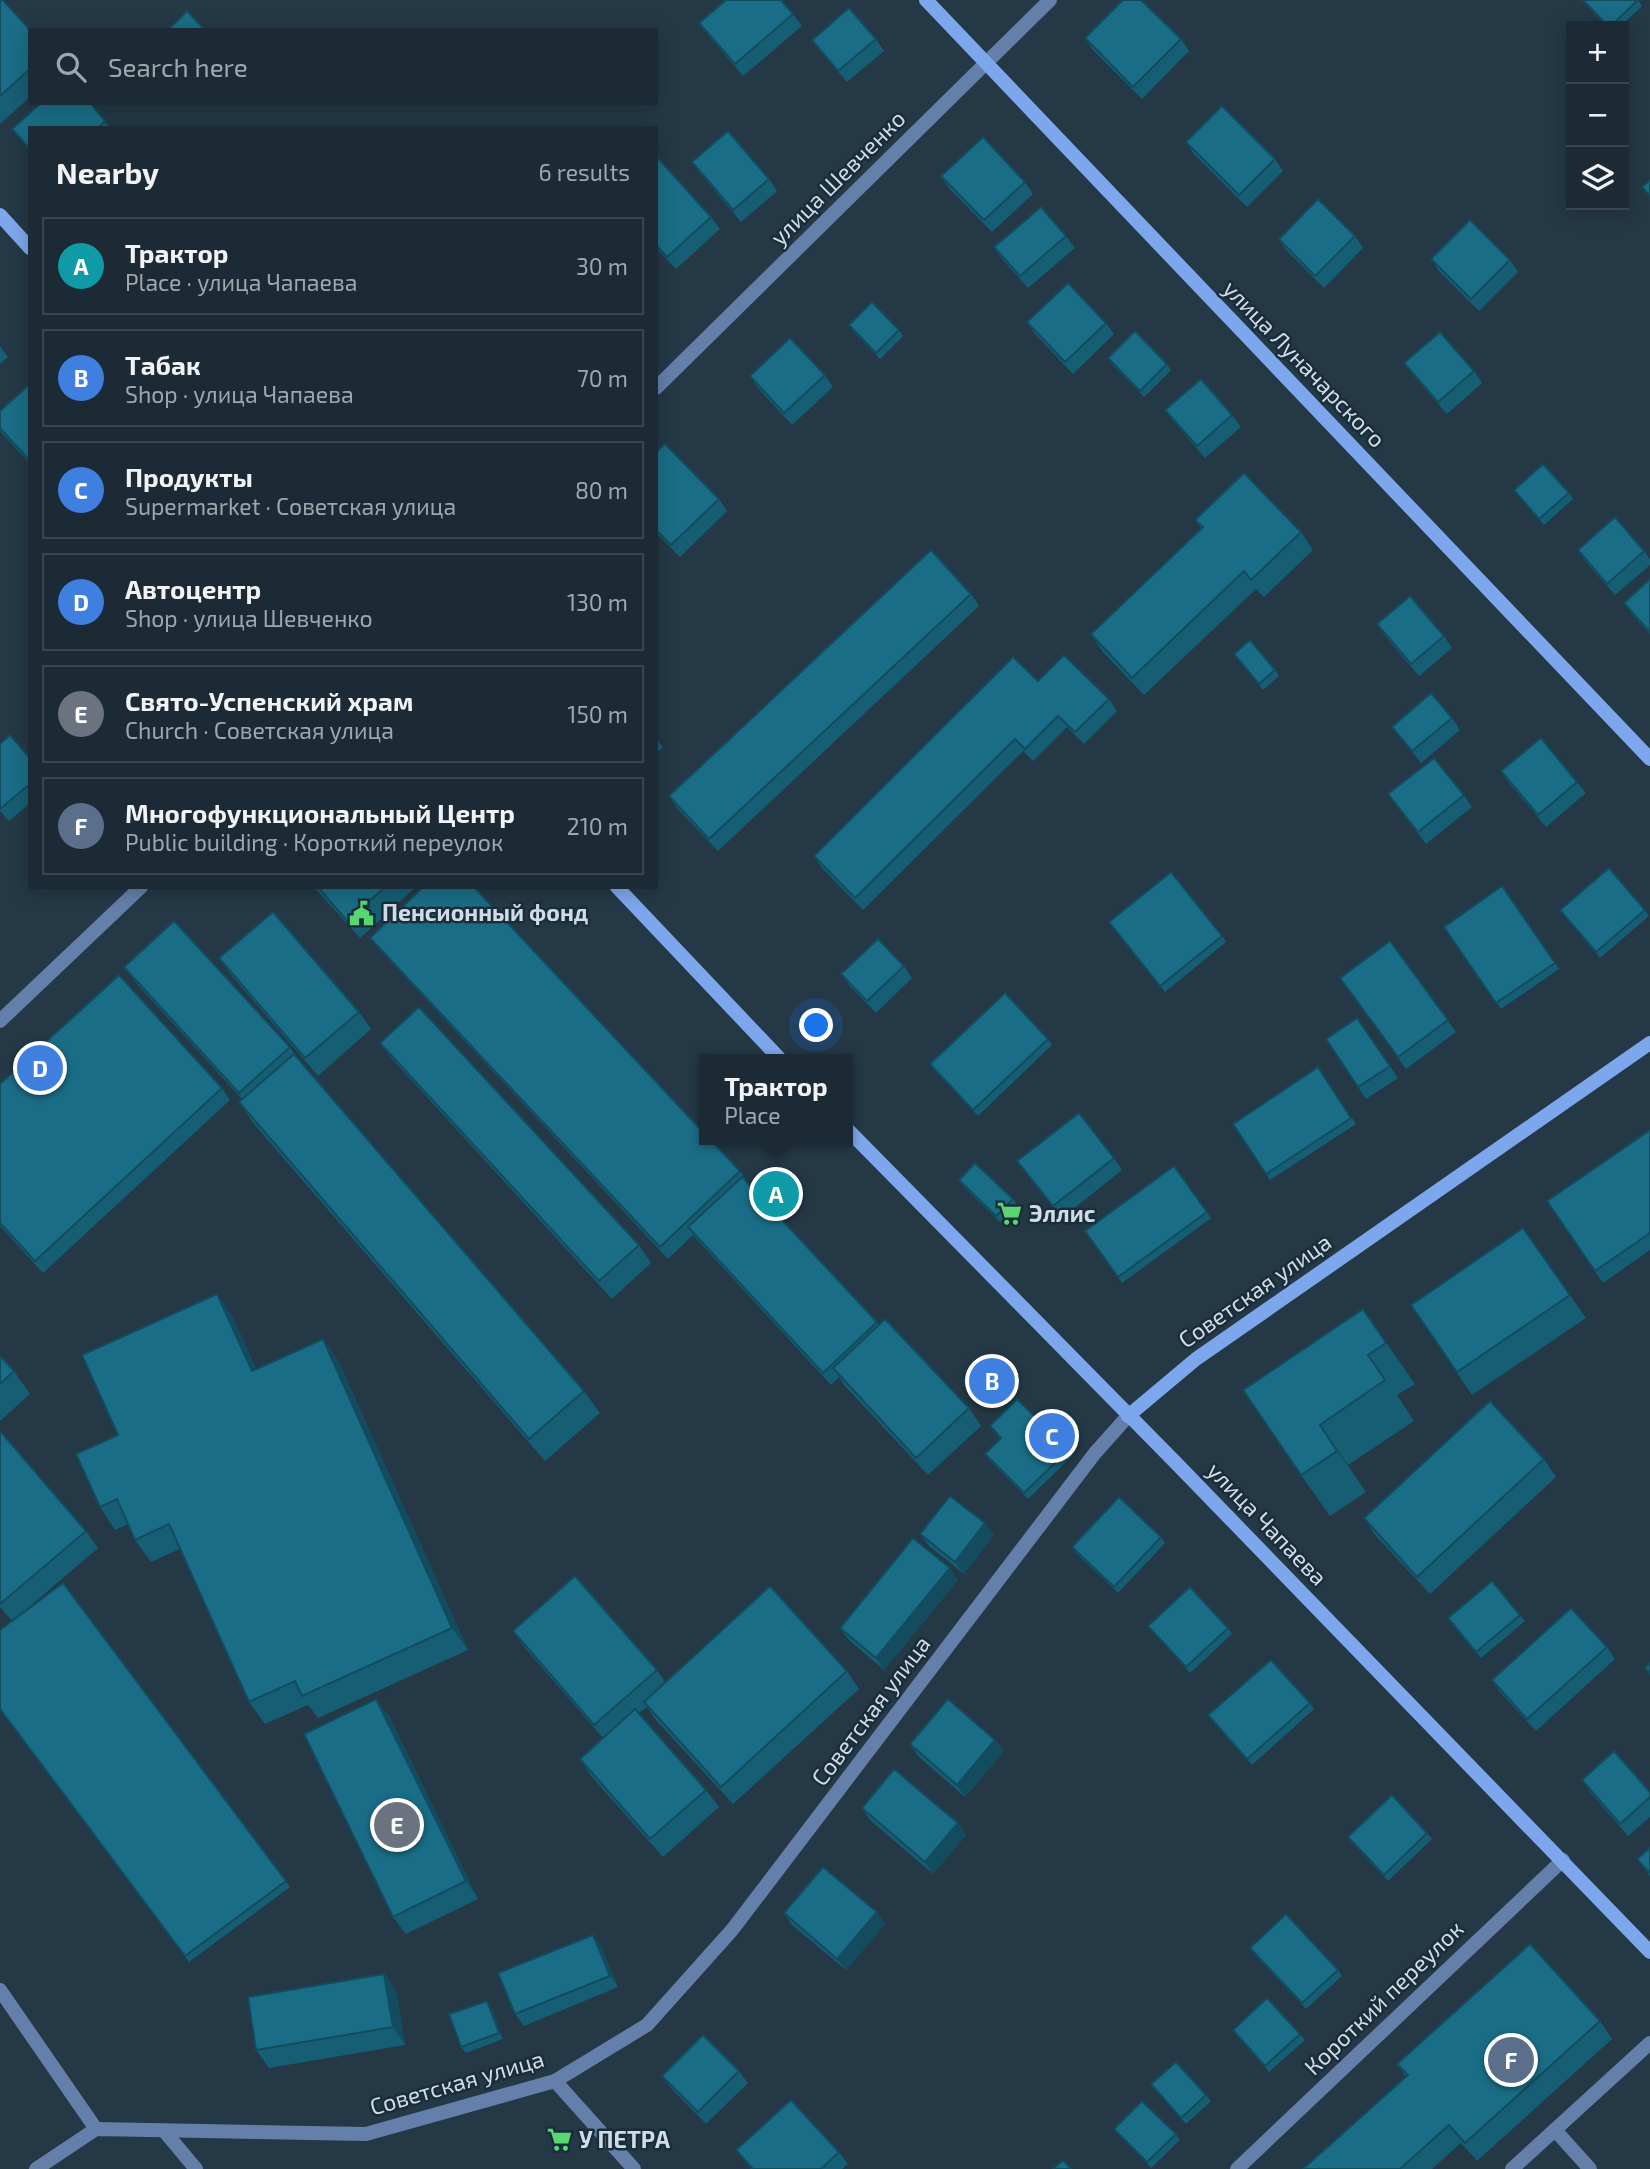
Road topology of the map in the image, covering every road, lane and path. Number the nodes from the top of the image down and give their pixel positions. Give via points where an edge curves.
1 (926, 0) edge
2 (1050, 0) edge
3 (986, 64) junction
4 (0, 215) edge
5 (28, 246) edge
6 (658, 386) edge
7 (1650, 759) edge
8 (139, 889) edge
9 (619, 889) edge
10 (0, 1021) edge
11 (1650, 1043) edge
12 (775, 1054) edge
13 (853, 1135) edge
14 (1128, 1416) junction
15 (1563, 1860) junction
16 (1650, 1952) edge
17 (0, 1990) edge
18 (1650, 2042) edge
19 (555, 2081) junction
20 (96, 2129) junction
21 (1555, 2130) junction
22 (165, 2132) junction
23 (36, 2169) edge
24 (197, 2169) edge
25 (634, 2169) edge
26 (1237, 2169) edge
27 (1512, 2169) edge
28 (1590, 2169) edge

1 - 3 main road, улица Луначарского
2 - 3 street, улица Шевченко
3 - 6 street, улица Шевченко
3 - 7 main road, улица Луначарского
4 - 5 main road
8 - 10 street
9 - 12 main road
11 - 14 main road, Советская улица via 1207,1351
13 - 14 main road, улица Чапаева
14 - 15 main road, улица Чапаева
14 - 19 street, Советская улица via 1095,1453 732,1930 647,2025
15 - 16 main road, улица Чапаева
15 - 26 street, Короткий переулок
17 - 20 street
18 - 21 street
19 - 22 street, Советская улица via 366,2134
19 - 25 street
20 - 22 street, Советская улица
20 - 23 street
21 - 27 street
21 - 28 street
22 - 24 street

